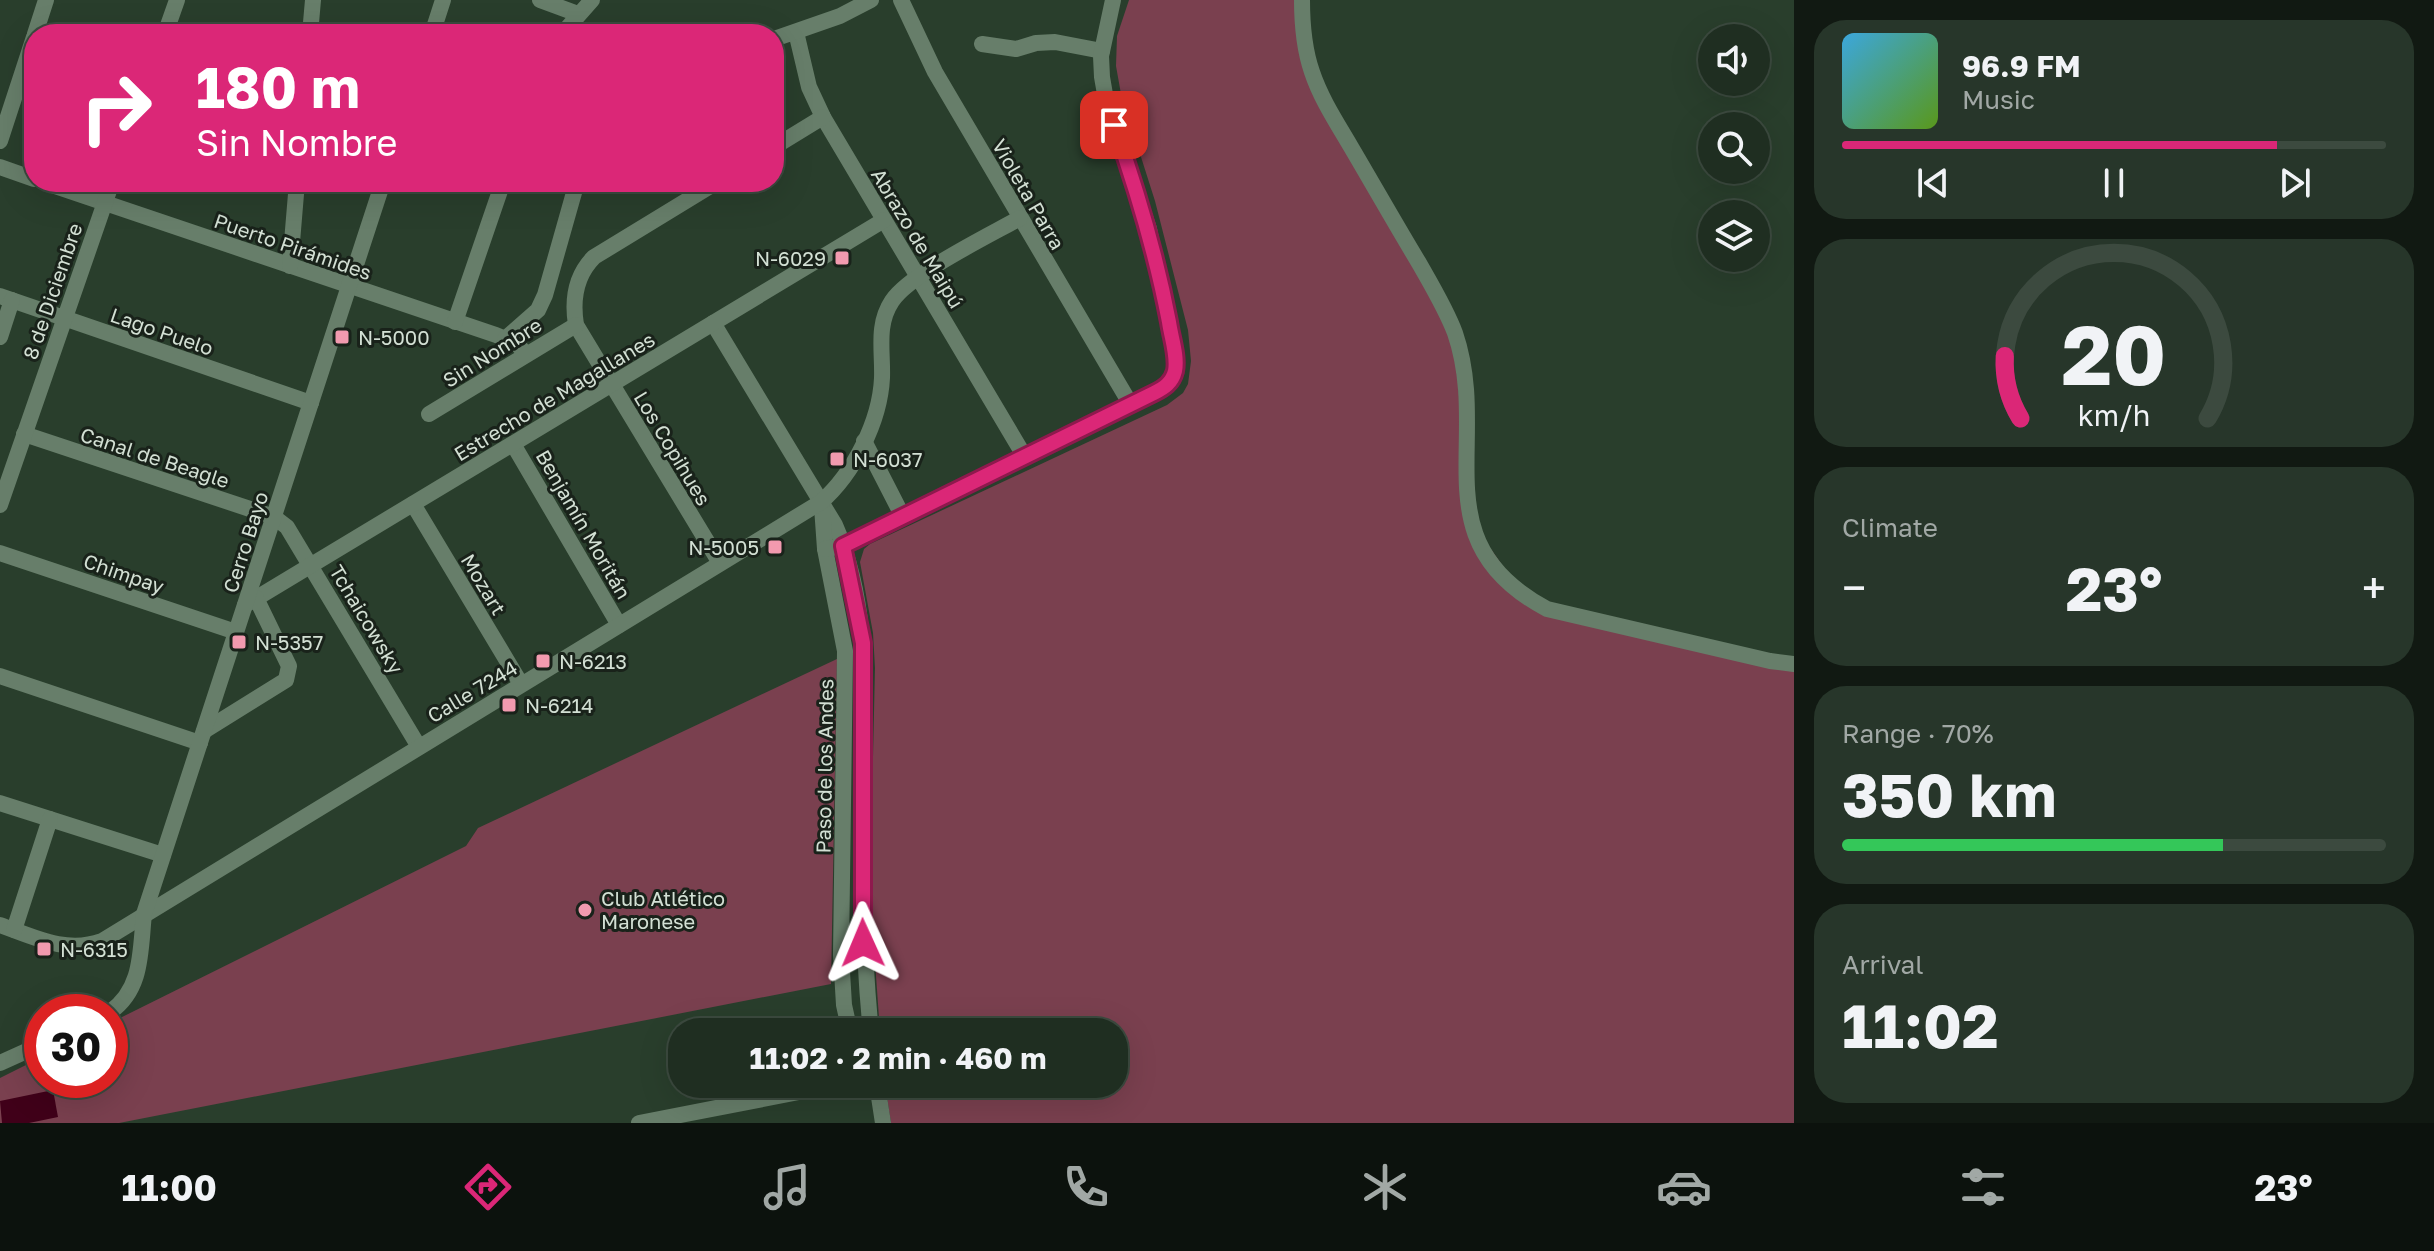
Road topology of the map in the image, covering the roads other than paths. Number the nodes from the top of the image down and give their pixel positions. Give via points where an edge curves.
1 (46, 0) edge
2 (177, 0) edge
3 (313, 0) edge
4 (443, 0) edge
5 (540, 0) edge
6 (592, 0) edge
7 (871, 0) edge
8 (901, 0) edge
9 (1113, 0) edge
10 (1302, 0) edge
11 (578, 14) junction
12 (38, 24) edge
13 (169, 24) edge
14 (311, 24) edge
15 (435, 24) edge
16 (570, 24) edge
17 (796, 32) junction
18 (784, 36) edge
19 (982, 44) dead end
20 (1102, 51) junction
21 (24, 67) edge
22 (823, 117) junction
23 (0, 141) edge
24 (784, 141) edge
25 (0, 167) edge
26 (24, 175) edge
27 (72, 192) edge
28 (108, 192) edge
29 (296, 192) edge
30 (380, 192) edge
31 (500, 192) edge
32 (574, 192) edge
33 (701, 192) edge
34 (104, 203) junction
35 (1020, 218) junction
36 (884, 220) junction
37 (290, 266) junction
38 (918, 277) junction
39 (349, 286) junction
40 (6, 298) edge
41 (574, 317) junction
42 (63, 318) junction
43 (455, 322) junction
44 (713, 323) junction
45 (0, 337) edge
46 (505, 339) junction
47 (526, 354) junction
48 (612, 384) junction
49 (311, 403) junction
50 (1131, 405) junction
51 (429, 414) dead end
52 (24, 434) junction
53 (864, 441) junction
54 (513, 444) junction
55 (1025, 457) junction
56 (821, 502) junction
57 (413, 504) junction
58 (0, 505) edge
59 (274, 517) junction
60 (903, 517) junction
61 (843, 546) junction
62 (825, 549) junction
63 (0, 553) edge
64 (720, 563) junction
65 (311, 565) junction
66 (250, 602) junction
67 (619, 625) junction
68 (236, 632) junction
69 (1794, 664) edge
70 (0, 676) edge
71 (521, 684) junction
72 (202, 737) junction
73 (419, 747) junction
74 (0, 803) edge
75 (50, 819) junction
76 (163, 855) junction
77 (144, 914) junction
78 (7, 928) edge
79 (128, 994) edge
80 (847, 1018) edge
81 (870, 1018) edge
82 (24, 1052) edge
83 (0, 1063) edge
84 (768, 1098) edge
85 (879, 1098) edge
86 (639, 1123) edge
87 (883, 1123) edge

1 - 12 street
2 - 13 street
3 - 14 street
4 - 15 street
5 - 11 street
6 - 11 street
7 - 17 street
8 - 35 street, Violeta Parra via 935,72
9 - 20 street
10 - 69 street via 1312,74 1453,329 1468,399 1466,498 1478,544 1490,564 1515,589 1547,609
11 - 16 street
17 - 18 street
17 - 22 street, Abrazo de Maipú via 809,87
19 - 20 street via 1016,49 1055,42
20 - 50 street via 1106,100 1140,198 1175,357 1174,375 1163,388
21 - 23 street
22 - 24 street
22 - 36 street, Abrazo de Maipú
25 - 26 street
27 - 34 street, Puerto Pirámides
28 - 34 street, 8 de Diciembre
29 - 37 street
30 - 39 street, Cerro Bayo
31 - 43 street
32 - 46 street via 538,310
33 - 41 street via 594,257 580,278
34 - 37 street, Puerto Pirámides
34 - 42 street, 8 de Diciembre
35 - 38 street
35 - 50 street, Violeta Parra
36 - 38 street, Abrazo de Maipú
36 - 44 street, Estrecho de Magallanes
37 - 39 street, Puerto Pirámides
38 - 53 street via 885,313 880,396
38 - 55 street, Abrazo de Maipú
39 - 43 street, Puerto Pirámides
39 - 49 street, Cerro Bayo
40 - 42 street, Lago Puelo
40 - 45 street, 8 de Diciembre
41 - 47 street, Sin Nombre
41 - 48 street, Los Copihues
42 - 49 street, Lago Puelo
42 - 52 street, 8 de Diciembre
43 - 46 street, Puerto Pirámides
44 - 48 street, Estrecho de Magallanes
44 - 56 street, Paso de los Andes
46 - 47 street, Puerto Pirámides
47 - 51 street, Sin Nombre
48 - 54 street, Estrecho de Magallanes
48 - 64 street, Los Copihues
49 - 59 street, Cerro Bayo
50 - 55 street
52 - 58 street, 8 de Diciembre
52 - 59 street, Canal de Beagle
53 - 56 street
53 - 60 street
54 - 57 street, Estrecho de Magallanes
54 - 67 street, Benjamín Moritán
55 - 60 street
56 - 61 street, Paso de los Andes
56 - 62 street, Paso de los Andes
56 - 64 street, Calle 7244
57 - 65 street, Estrecho de Magallanes
57 - 71 street, Mozart
59 - 65 street, Tchaicowsky via 287,527
59 - 66 street, Cerro Bayo
60 - 61 street
61 - 62 street
61 - 81 street, Paso de los Andes via 863,643 863,915
62 - 80 street, Paso de los Andes via 845,651 841,963
63 - 68 street, Chimpay
64 - 67 street, Calle 7244
65 - 66 street, Estrecho de Magallanes
65 - 73 street, Tchaicowsky
66 - 68 street, Cerro Bayo
66 - 72 street via 289,666 286,680
67 - 71 street, Calle 7244
68 - 72 street, Cerro Bayo
70 - 72 street
71 - 73 street, Calle 7244
72 - 76 street, Cerro Bayo
73 - 77 street, Calle 7244
74 - 75 street
75 - 76 street
75 - 78 street
76 - 77 street, Cerro Bayo
77 - 78 street, Calle 7244 via 102,941 79,947
77 - 79 street, Cerro Bayo via 136,978
82 - 83 street
84 - 86 street
85 - 87 street

